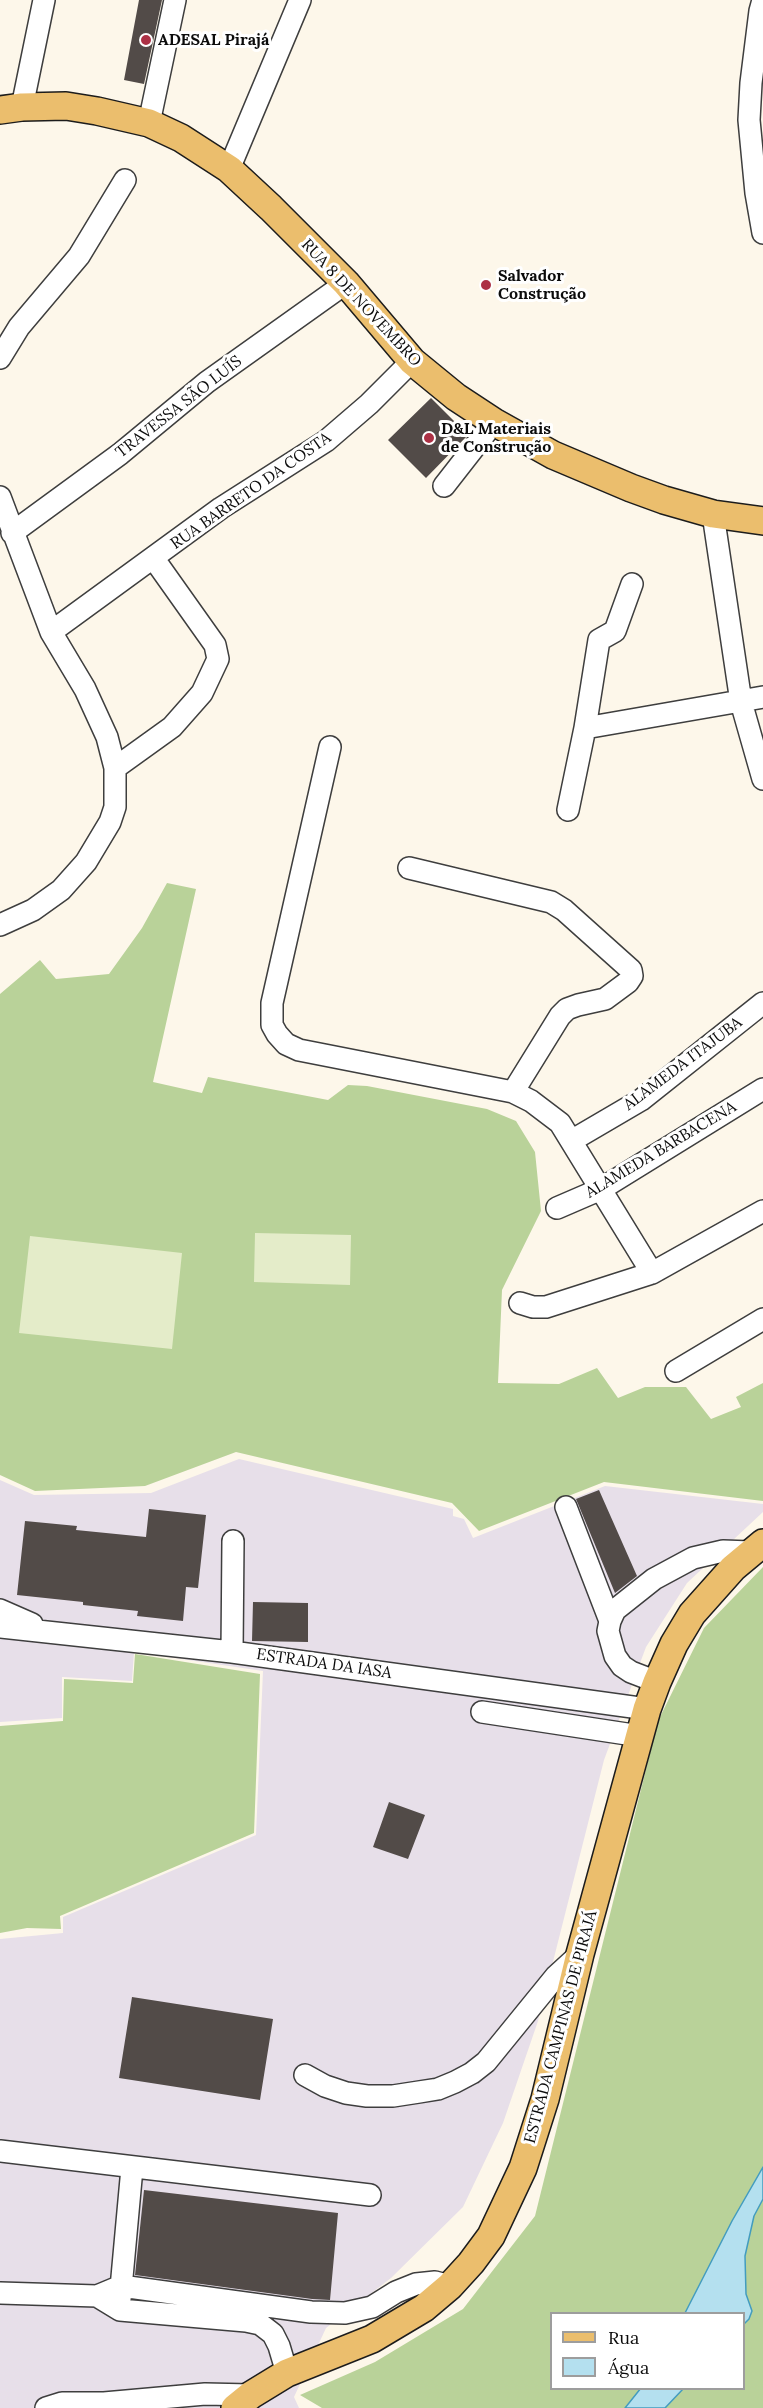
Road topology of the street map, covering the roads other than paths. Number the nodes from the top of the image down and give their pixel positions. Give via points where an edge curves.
1 (44, 0) edge
2 (175, 0) edge
3 (300, 0) edge
4 (763, 0) edge
5 (11, 108) edge
6 (149, 123) junction
7 (229, 169) junction
8 (125, 180) dead end
9 (763, 233) edge
10 (346, 283) junction
11 (0, 358) edge
12 (412, 361) junction
13 (494, 422) junction
14 (444, 486) dead end
15 (0, 497) edge
16 (713, 514) junction
17 (763, 521) edge
18 (12, 533) junction
19 (154, 559) junction
20 (632, 584) dead end
21 (51, 632) junction
22 (763, 697) edge
23 (741, 702) junction
24 (585, 728) junction
25 (330, 747) dead end
26 (115, 768) junction
27 (763, 779) edge
28 (568, 810) dead end
29 (409, 868) dead end
30 (0, 925) edge
31 (763, 1003) edge
32 (763, 1089) edge
33 (513, 1092) junction
34 (571, 1140) junction
35 (601, 1188) junction
36 (557, 1208) dead end
37 (763, 1211) edge
38 (652, 1273) junction
39 (520, 1303) dead end
40 (763, 1319) edge
41 (676, 1371) dead end
42 (566, 1507) dead end
43 (233, 1541) dead end
44 (757, 1547) edge
45 (0, 1610) edge
46 (610, 1620) junction
47 (0, 1627) edge
48 (52, 1633) junction
49 (232, 1652) junction
50 (657, 1682) junction
51 (647, 1709) junction
52 (482, 1712) dead end
53 (640, 1736) junction
54 (580, 1954) junction
55 (305, 2075) dead end
56 (0, 2151) edge
57 (132, 2168) junction
58 (370, 2195) dead end
59 (120, 2286) junction
60 (450, 2286) junction
61 (0, 2293) edge
62 (97, 2296) junction
63 (120, 2310) junction
64 (287, 2373) junction
65 (243, 2401) edge
66 (46, 2408) edge

1 - 5 street
2 - 6 street
3 - 7 street
4 - 9 street via 749,120
5 - 6 main road, RUA 8 DE NOVEMBRO via 66,106
6 - 7 main road, RUA 8 DE NOVEMBRO
7 - 10 main road, RUA 8 DE NOVEMBRO
8 - 11 street via 79,256 19,327
10 - 12 main road, RUA 8 DE NOVEMBRO
10 - 18 street, TRAVESSA SÃO LUÍS via 207,382 120,454
12 - 13 main road, RUA 8 DE NOVEMBRO
12 - 19 street, RUA BARRETO DA COSTA via 326,441 221,508
13 - 14 street
13 - 16 main road, RUA 8 DE NOVEMBRO via 554,455 620,483
15 - 18 street
16 - 17 main road, RUA 8 DE NOVEMBRO
16 - 23 street
18 - 21 street
19 - 21 street, RUA BARRETO DA COSTA
19 - 26 street via 215,645 218,658 202,693 172,727
20 - 24 street via 615,631 599,640
21 - 26 street via 85,688 107,738
22 - 23 street
23 - 24 street
23 - 27 street
24 - 28 street
25 - 33 street via 272,1003 272,1025 286,1044 299,1050
26 - 30 street via 110,822 86,862 61,890
29 - 33 street via 551,902 564,909 631,970 628,982 605,999 567,1009 560,1016
31 - 34 street, ALAMEDA ITAJUBA via 641,1100
32 - 35 street, ALAMEDA BARBACENA
33 - 34 street via 560,1123
34 - 35 street
35 - 36 street, ALAMEDA BARBACENA
35 - 38 street
37 - 38 street
38 - 39 street via 546,1307
40 - 41 street
42 - 46 street
43 - 49 street
44 - 46 street via 710,1552 679,1564 633,1594
44 - 50 main road, ESTRADA CAMPINAS DE PIRAJÁ via 692,1614
45 - 48 street
46 - 50 street via 610,1644 622,1666
47 - 48 street, ESTRADA DA IASA
48 - 49 street, ESTRADA DA IASA
49 - 51 street, ESTRADA DA IASA
50 - 51 main road, ESTRADA CAMPINAS DE PIRAJÁ
51 - 53 main road, ESTRADA CAMPINAS DE PIRAJÁ
52 - 53 street
53 - 54 main road, ESTRADA CAMPINAS DE PIRAJÁ
54 - 55 street via 556,1977 486,2062 455,2082 438,2089 367,2096 325,2086
54 - 60 main road, ESTRADA CAMPINAS DE PIRAJÁ via 545,2099 523,2168 491,2236
56 - 57 street
57 - 58 street
57 - 59 street
59 - 60 street via 311,2312 345,2313 372,2307 416,2284 435,2282
59 - 62 street
59 - 63 street
60 - 64 main road, ESTRADA CAMPINAS DE PIRAJÁ via 424,2308 372,2339
61 - 62 street
62 - 63 street
63 - 64 street via 260,2324 273,2334
64 - 65 main road, ESTRADA CAMPINAS DE PIRAJÁ
65 - 66 street via 205,2394 62,2403

